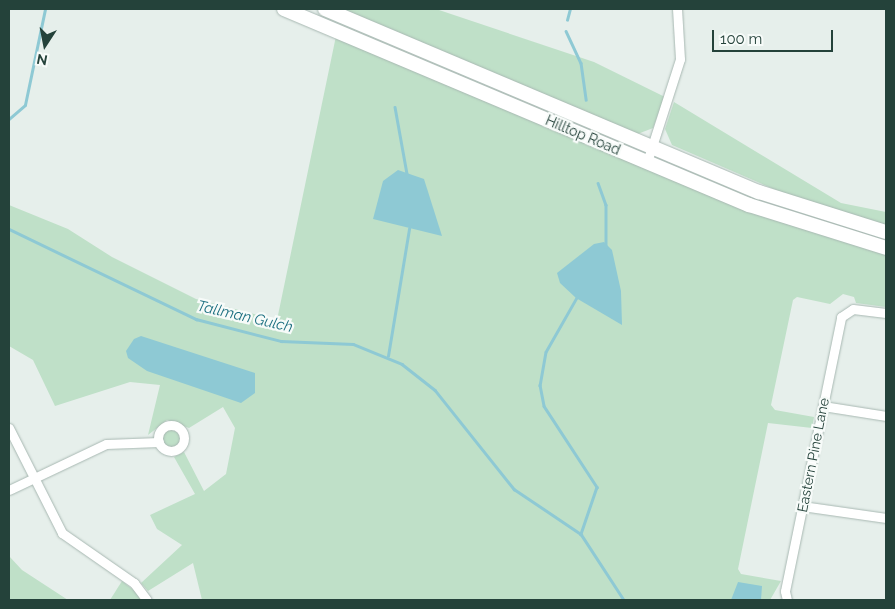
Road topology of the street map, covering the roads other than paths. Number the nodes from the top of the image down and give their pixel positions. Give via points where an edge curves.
1 (284, 9) edge
2 (326, 9) edge
3 (678, 9) edge
4 (653, 147) junction
5 (647, 162) junction
6 (886, 232) edge
7 (886, 248) edge
8 (886, 313) edge
9 (823, 406) junction
10 (886, 416) edge
11 (9, 428) edge
12 (159, 442) dead end
13 (33, 478) junction
14 (9, 490) edge
15 (802, 506) junction
16 (886, 518) edge
17 (147, 600) edge
18 (787, 600) edge

1 - 5 main road, Hilltop Road
2 - 4 main road, Hilltop Road
3 - 4 street via 680,59
4 - 5 street
4 - 6 main road, Hilltop Road via 782,200
5 - 7 main road, Hilltop Road via 775,216
8 - 9 street, Eastern Pine Lane via 843,308
9 - 10 street
9 - 15 street, Eastern Pine Lane
11 - 13 street
12 - 13 street via 114,441
13 - 14 street
13 - 17 street via 64,536 134,583
15 - 16 street
15 - 18 street, Eastern Pine Lane

